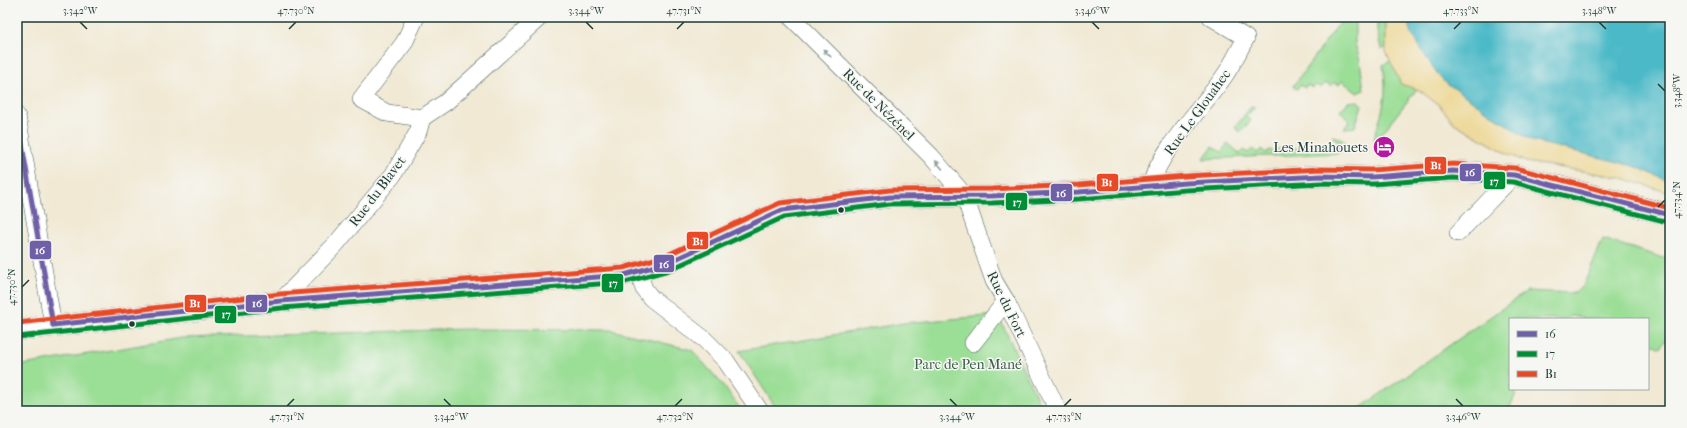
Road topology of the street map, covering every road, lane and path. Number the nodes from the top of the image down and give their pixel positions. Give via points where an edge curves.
1 (416, 17) edge
2 (540, 17) edge
3 (791, 17) edge
4 (1211, 17) edge
5 (17, 116) edge
6 (422, 118) junction
7 (1514, 175) junction
8 (1150, 186) junction
9 (964, 195) junction
10 (1670, 215) edge
11 (1458, 233) dead end
12 (638, 271) junction
13 (281, 301) junction
14 (1006, 301) junction
15 (53, 325) junction
16 (17, 330) edge
17 (973, 342) dead end
18 (760, 411) edge
19 (1058, 411) edge

1 - 6 street via 404,43 361,99 386,113
2 - 6 street via 446,102
9 -> 3 street, Rue de Nézénel via 931,156
4 - 8 street, Rue Le Glouahec via 1246,38 1225,75 1168,151 1153,175
5 - 15 street
6 - 13 street, Rue du Blavet via 418,132 393,175 336,244
7 - 8 street via 1453,171
7 - 10 street
7 - 11 street
8 - 9 street via 992,196
9 - 12 street via 890,197 782,210 667,263
9 - 14 street, Rue du Fort via 994,281
12 - 13 street via 624,275
12 - 18 street via 644,289 704,339 726,361
13 - 15 street
14 - 17 street
14 - 19 street, Rue du Fort
15 - 16 street

